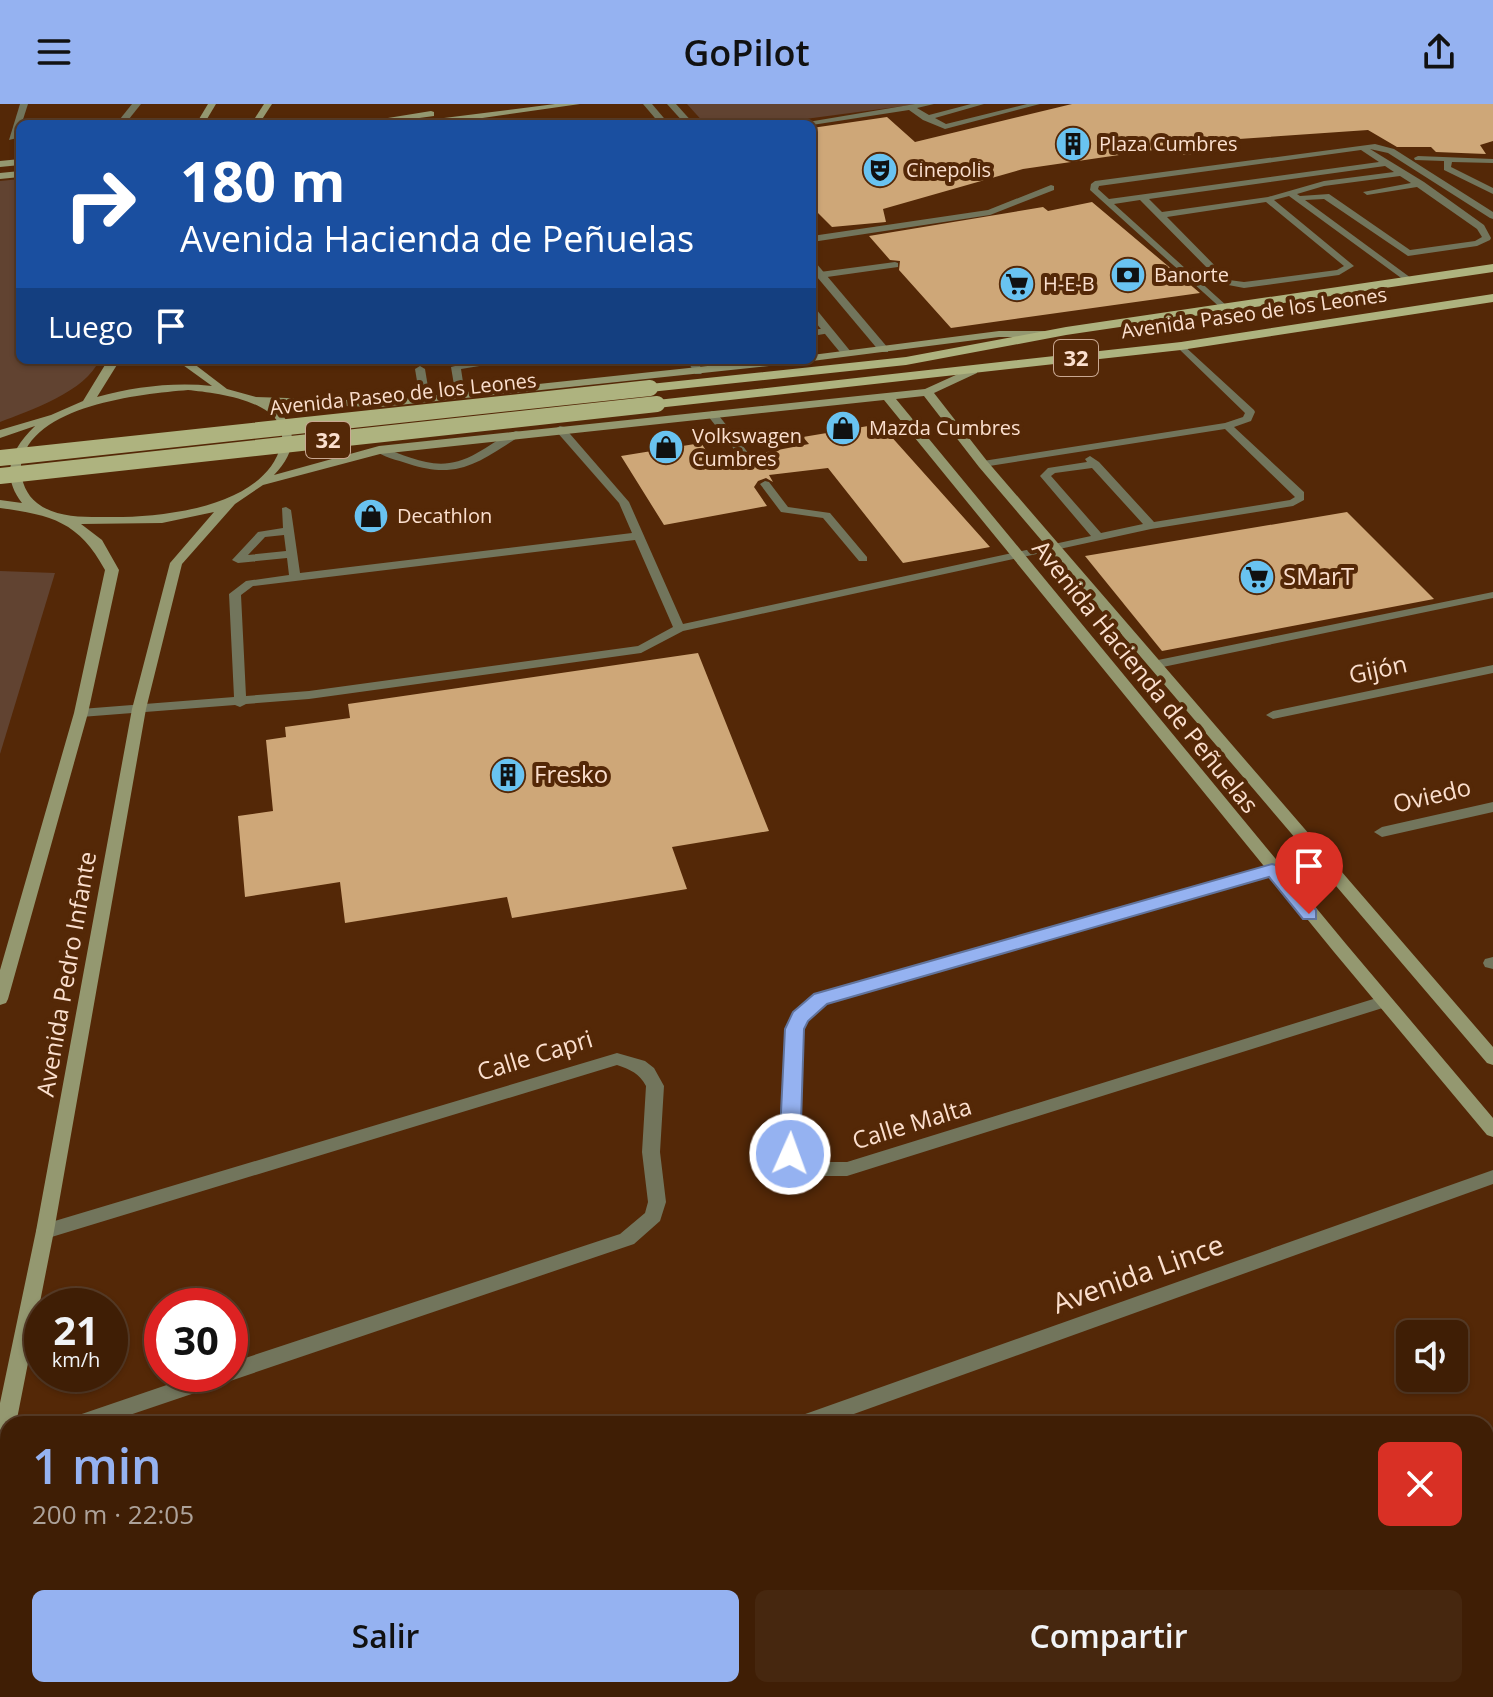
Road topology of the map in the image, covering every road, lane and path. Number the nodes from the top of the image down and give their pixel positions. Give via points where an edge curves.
1 (137, 104) edge
2 (508, 104) edge
3 (576, 104) edge
4 (647, 104) edge
5 (671, 104) edge
6 (930, 104) edge
7 (980, 104) edge
8 (1036, 104) edge
9 (912, 109) junction
10 (926, 118) junction
11 (123, 120) edge
12 (386, 120) edge
13 (451, 120) edge
14 (661, 120) edge
15 (686, 120) edge
16 (816, 122) edge
17 (16, 137) edge
18 (0, 139) edge
19 (1360, 147) junction
20 (1418, 158) dead end
21 (1493, 161) edge
22 (1247, 163) junction
23 (1387, 163) junction
24 (1450, 166) junction
25 (1438, 172) dead end
26 (1403, 173) junction
27 (1272, 180) junction
28 (1421, 184) junction
29 (1461, 187) dead end
30 (1051, 188) dead end
31 (1367, 192) dead end
32 (1488, 193) edge
33 (1294, 196) junction
34 (1142, 197) junction
35 (1268, 199) junction
36 (1109, 202) junction
37 (1162, 215) junction
38 (1493, 216) edge
39 (816, 238) edge
40 (895, 265) dead end
41 (1493, 268) edge
42 (816, 276) edge
43 (1408, 280) junction
44 (1493, 298) edge
45 (1224, 308) junction
46 (816, 316) edge
47 (827, 331) junction
48 (816, 332) edge
49 (1048, 334) junction
50 (1181, 346) junction
51 (884, 350) junction
52 (847, 354) junction
53 (816, 358) edge
54 (111, 364) edge
55 (188, 364) edge
56 (474, 364) edge
57 (724, 364) edge
58 (695, 366) edge
59 (420, 369) dead end
60 (973, 371) junction
61 (227, 391) junction
62 (927, 392) junction
63 (460, 395) junction
64 (888, 397) junction
65 (425, 399) junction
66 (255, 400) junction
67 (87, 403) junction
68 (380, 404) junction
69 (65, 412) junction
70 (712, 414) junction
71 (1227, 426) junction
72 (560, 429) junction
73 (0, 434) edge
74 (516, 434) junction
75 (379, 450) junction
76 (1081, 451) junction
77 (745, 456) dead end
78 (0, 458) edge
79 (983, 464) junction
80 (1095, 464) junction
81 (0, 476) edge
82 (264, 482) junction
83 (765, 484) dead end
84 (229, 503) junction
85 (0, 504) edge
86 (39, 510) junction
87 (286, 510) dead end
88 (69, 520) junction
89 (1151, 526) junction
90 (289, 531) junction
91 (639, 536) junction
92 (1098, 537) junction
93 (1056, 546) junction
94 (292, 554) junction
95 (1020, 555) junction
96 (863, 559) dead end
97 (295, 575) junction
98 (1493, 595) edge
99 (679, 628) junction
100 (1158, 664) junction
101 (1493, 669) edge
102 (240, 703) junction
103 (139, 709) junction
104 (81, 713) junction
105 (1273, 715) dead end
106 (1493, 807) edge
107 (1382, 832) dead end
108 (1272, 870) junction
109 (0, 999) edge
110 (1383, 1002) junction
111 (1493, 1059) edge
112 (1493, 1130) edge
113 (1493, 1177) edge
114 (45, 1231) junction
115 (248, 1366) edge
116 (172, 1392) edge
117 (11, 1416) edge
118 (101, 1416) edge
119 (823, 1416) edge

1 - 11 street
2 - 12 street
3 - 13 street
4 - 14 street
5 - 15 street
6 - 9 lane
7 - 10 lane
8 - 10 lane via 949,127
9 - 10 lane
9 - 16 lane
17 - 18 street
19 - 22 lane
19 - 23 lane
19 - 38 lane via 1391,151
20 - 24 lane
21 - 24 lane
22 - 27 lane
22 - 36 lane via 1095,184 1094,190
23 - 26 lane
23 - 27 lane
24 - 25 lane
24 - 32 lane
26 - 28 lane
26 - 33 lane via 1335,182
27 - 33 lane
27 - 34 lane
28 - 31 lane
28 - 33 lane via 1481,227 1487,238 1408,253 1326,196
29 - 32 lane
30 - 39 lane via 990,212
33 - 35 lane
33 - 43 lane
34 - 36 lane
34 - 37 lane
35 - 37 lane
35 - 37 lane via 1349,268 1233,285
36 - 45 lane
40 - 42 lane
41 - 43 main road, Avenida Paseo de los Leones / 32
42 - 51 street
43 - 45 main road, Avenida Paseo de los Leones / 32
44 - 50 main road, Avenida Paseo de los Leones / 32
45 - 49 main road, Avenida Paseo de los Leones / 32
46 - 47 street
47 - 48 lane
47 - 52 street
49 - 51 street, Avenida Paseo de los Leones via 999,334
49 - 78 main road, Avenida Paseo de los Leones / 32, bridge via 906,361
50 - 60 main road, Avenida Paseo de los Leones / 32
50 - 71 lane via 1250,412 1247,419
51 - 52 street, Avenida Paseo de los Leones
52 - 53 street, Avenida Paseo de los Leones
54 - 67 street
55 - 61 street
56 - 63 lane via 456,367
57 - 58 street, Avenida Paseo de los Leones
58 - 63 street, Avenida Paseo de los Leones
59 - 65 lane
60 - 62 street, Avenida Paseo de los Leones
60 - 81 main road, Avenida Paseo de los Leones / 32, bridge
61 - 66 street
61 - 67 street via 145,389
62 - 64 street, Avenida Paseo de los Leones
62 - 79 street, Avenida Hacienda de Peñuelas
63 - 65 street, Avenida Paseo de los Leones
64 - 70 street, Avenida Paseo de los Leones
64 - 95 street, Avenida Hacienda de Peñuelas
65 - 68 street, Avenida Paseo de los Leones
66 - 68 street, Avenida Paseo de los Leones
66 - 82 street via 276,413 287,430 287,448
67 - 69 street
68 - 75 street via 361,418 358,427 359,435
69 - 73 street
69 - 86 street via 21,447 14,466 25,499
70 - 72 street, Avenida Paseo de los Leones
70 - 77 lane
71 - 76 lane
71 - 89 lane via 1300,494 1298,501
72 - 74 street, Avenida Paseo de los Leones
72 - 91 lane via 624,502
74 - 75 street, Avenida Paseo de los Leones
74 - 75 lane via 462,467 431,470
75 - 82 street, Avenida Paseo de los Leones
76 - 79 lane
76 - 80 lane
79 - 93 street, Avenida Hacienda de Peñuelas
80 - 89 lane
80 - 92 lane via 1052,470 1045,476
82 - 84 street
83 - 96 lane via 785,510 826,515
84 - 88 street via 166,518
84 - 103 street, Avenida Pedro Infante via 176,563
85 - 86 street
86 - 88 street
87 - 90 lane
88 - 104 street, Avenida Pedro Infante via 97,543 112,570
89 - 92 lane
90 - 94 lane
90 - 94 lane via 262,534 238,560
91 - 97 lane
91 - 99 lane
92 - 93 lane
93 - 95 lane
93 - 100 street, Avenida Hacienda de Peñuelas
94 - 97 lane
95 - 99 lane
95 - 108 street, Avenida Hacienda de Peñuelas
97 - 102 lane via 250,583 235,594
98 - 100 lane
99 - 102 lane via 641,649
100 - 111 street, Avenida Hacienda de Peñuelas
101 - 105 street, Gijón
102 - 103 lane
103 - 104 lane
103 - 114 street, Avenida Pedro Infante
104 - 109 street, Avenida Pedro Infante
106 - 107 street, Oviedo
108 - 110 street, Avenida Hacienda de Peñuelas
108 - 110 street, Calle Malta via 820,999 794,1029 790,1154 809,1169 847,1169
110 - 112 street, Avenida Hacienda de Peñuelas
113 - 119 street, Avenida Lince
114 - 115 street, Calle Capri via 617,1059 648,1073 655,1086 651,1152 657,1202 653,1216 627,1239
114 - 117 street, Avenida Pedro Infante
116 - 118 street, Calle Capri

